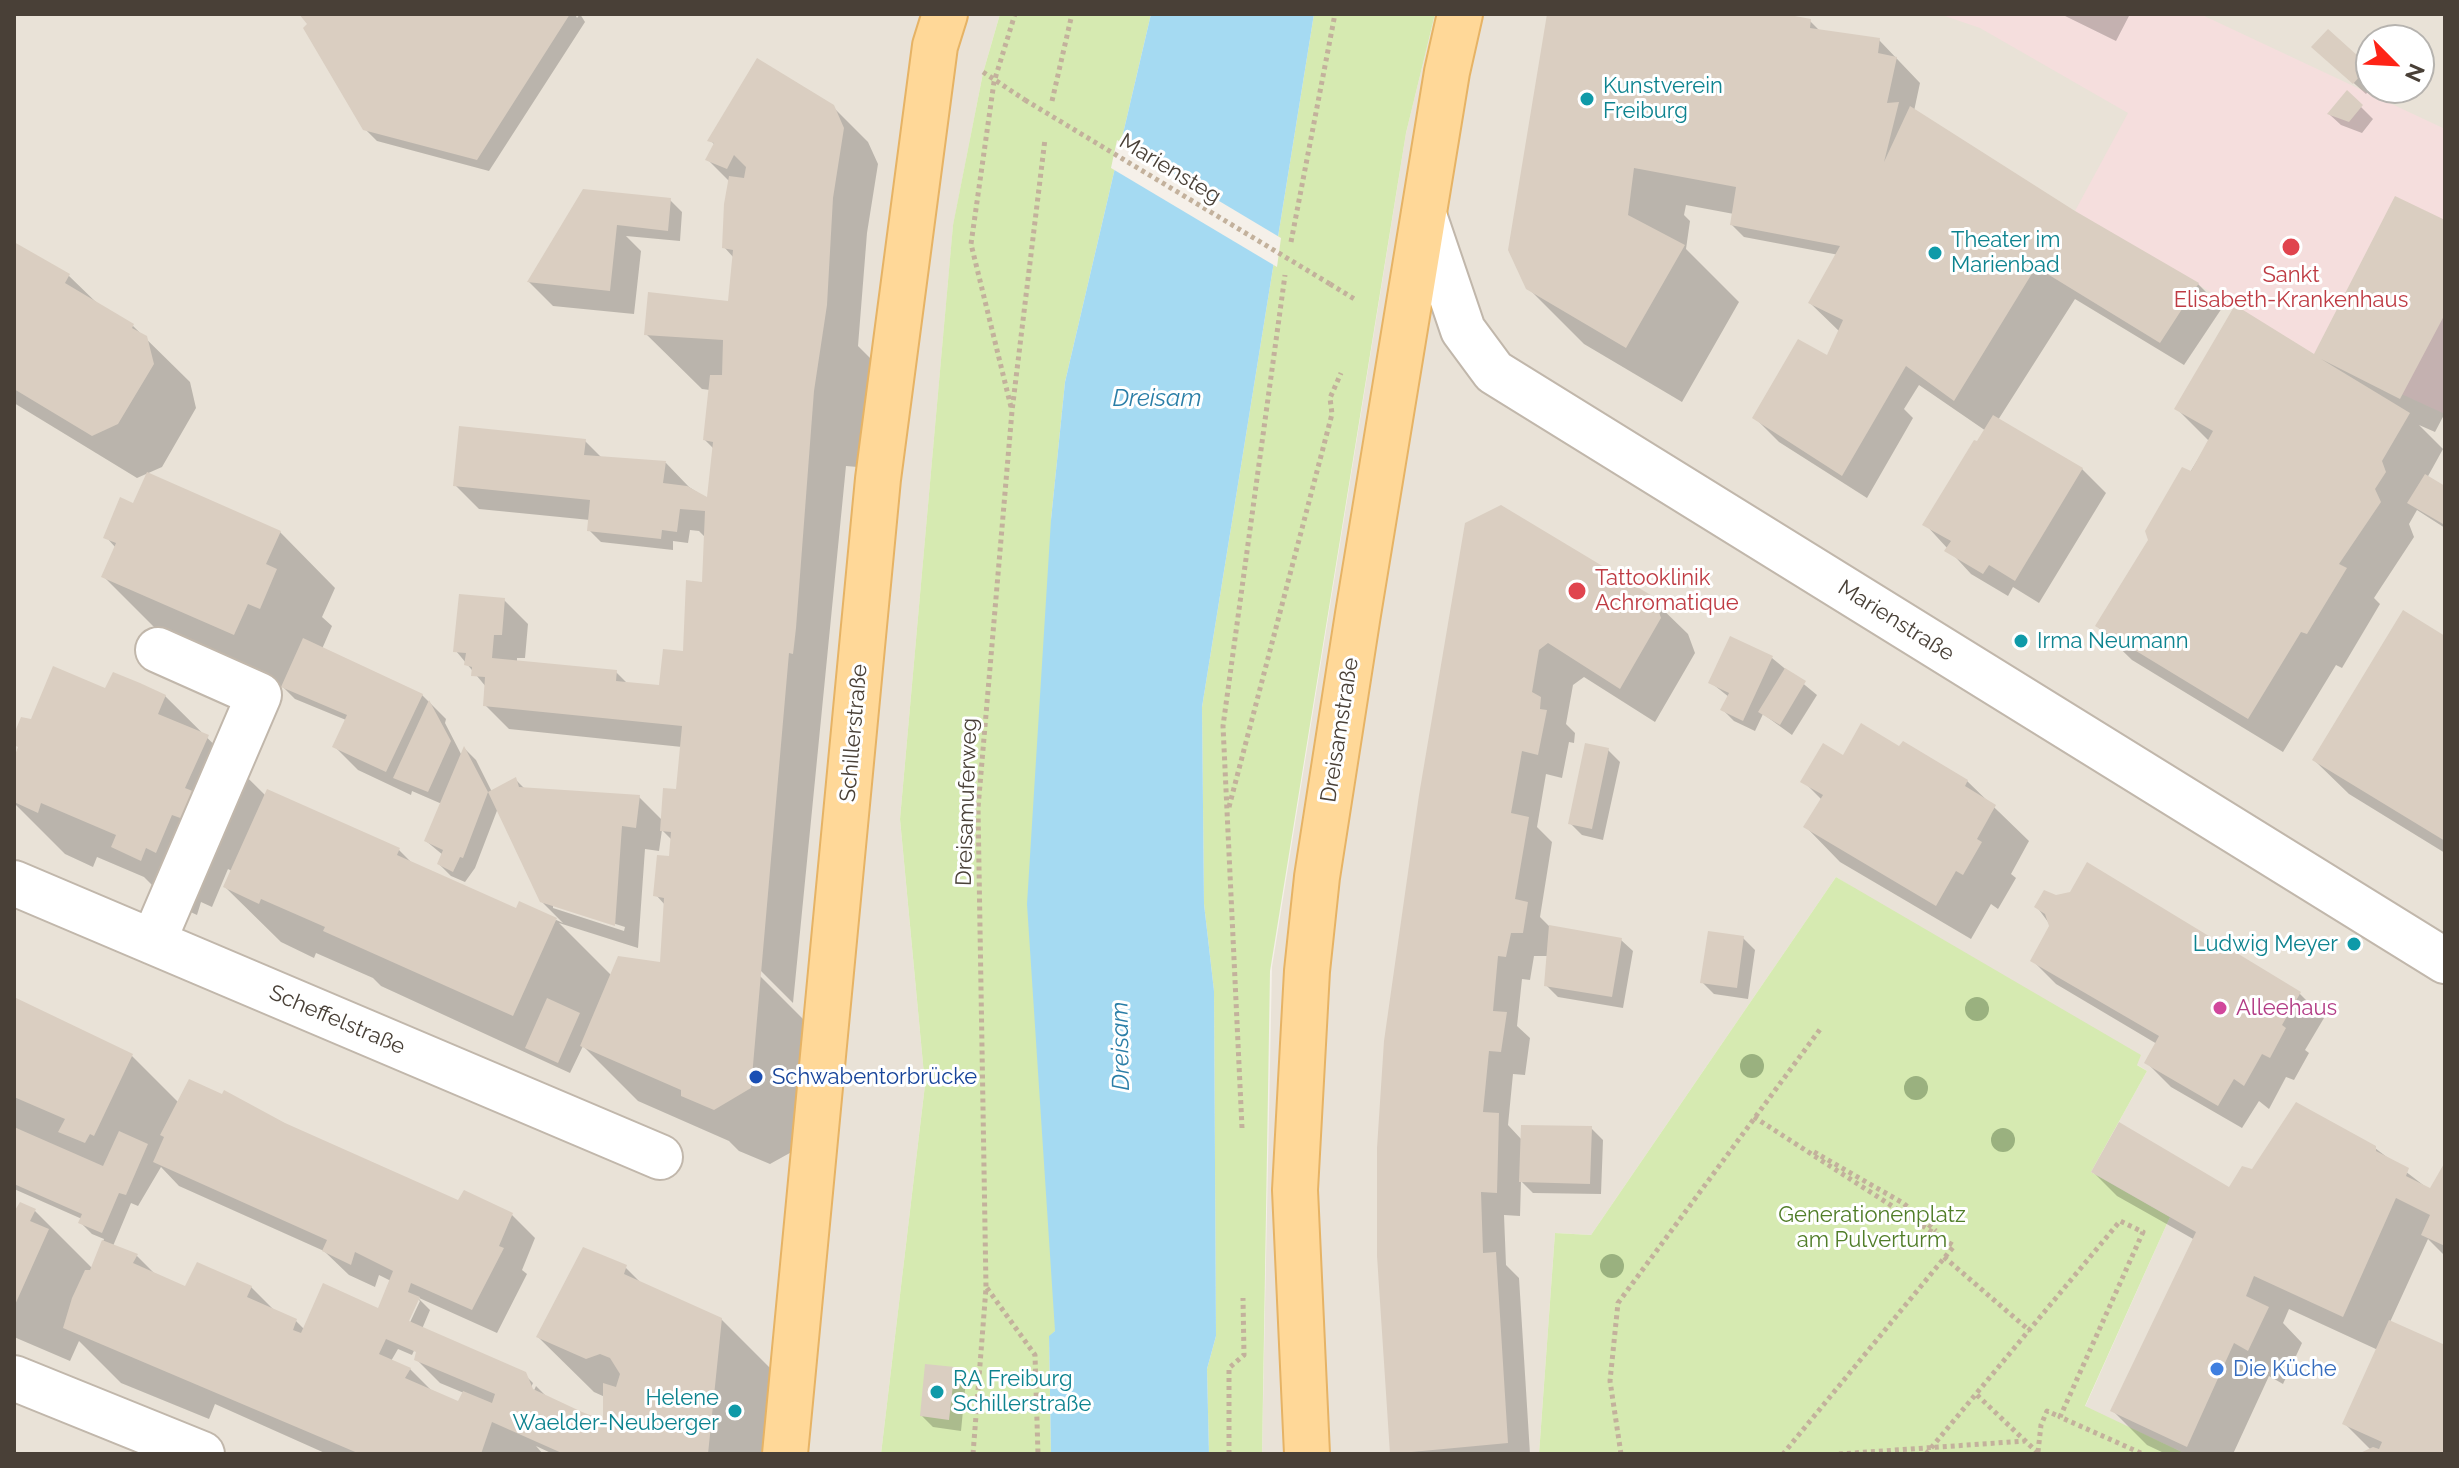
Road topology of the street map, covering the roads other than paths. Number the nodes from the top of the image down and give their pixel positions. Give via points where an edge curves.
1 (945, 14) edge
2 (1460, 14) edge
3 (1424, 215) junction
4 (158, 650) dead end
5 (14, 883) edge
6 (153, 942) junction
7 (2445, 961) edge
8 (660, 1157) dead end
9 (14, 1378) edge
10 (1308, 1452) edge
11 (202, 1454) edge
12 (785, 1454) edge

1 - 12 main road, Schillerstraße via 935,46 878,479
2 - 3 main road, Dreisamstraße
3 - 7 street, Marienstraße via 1463,330 1494,372
3 - 10 main road, Dreisamstraße via 1336,753 1307,971 1295,1190
4 - 6 street via 259,695
5 - 6 street, Scheffelstraße
6 - 8 street, Scheffelstraße
9 - 11 street

